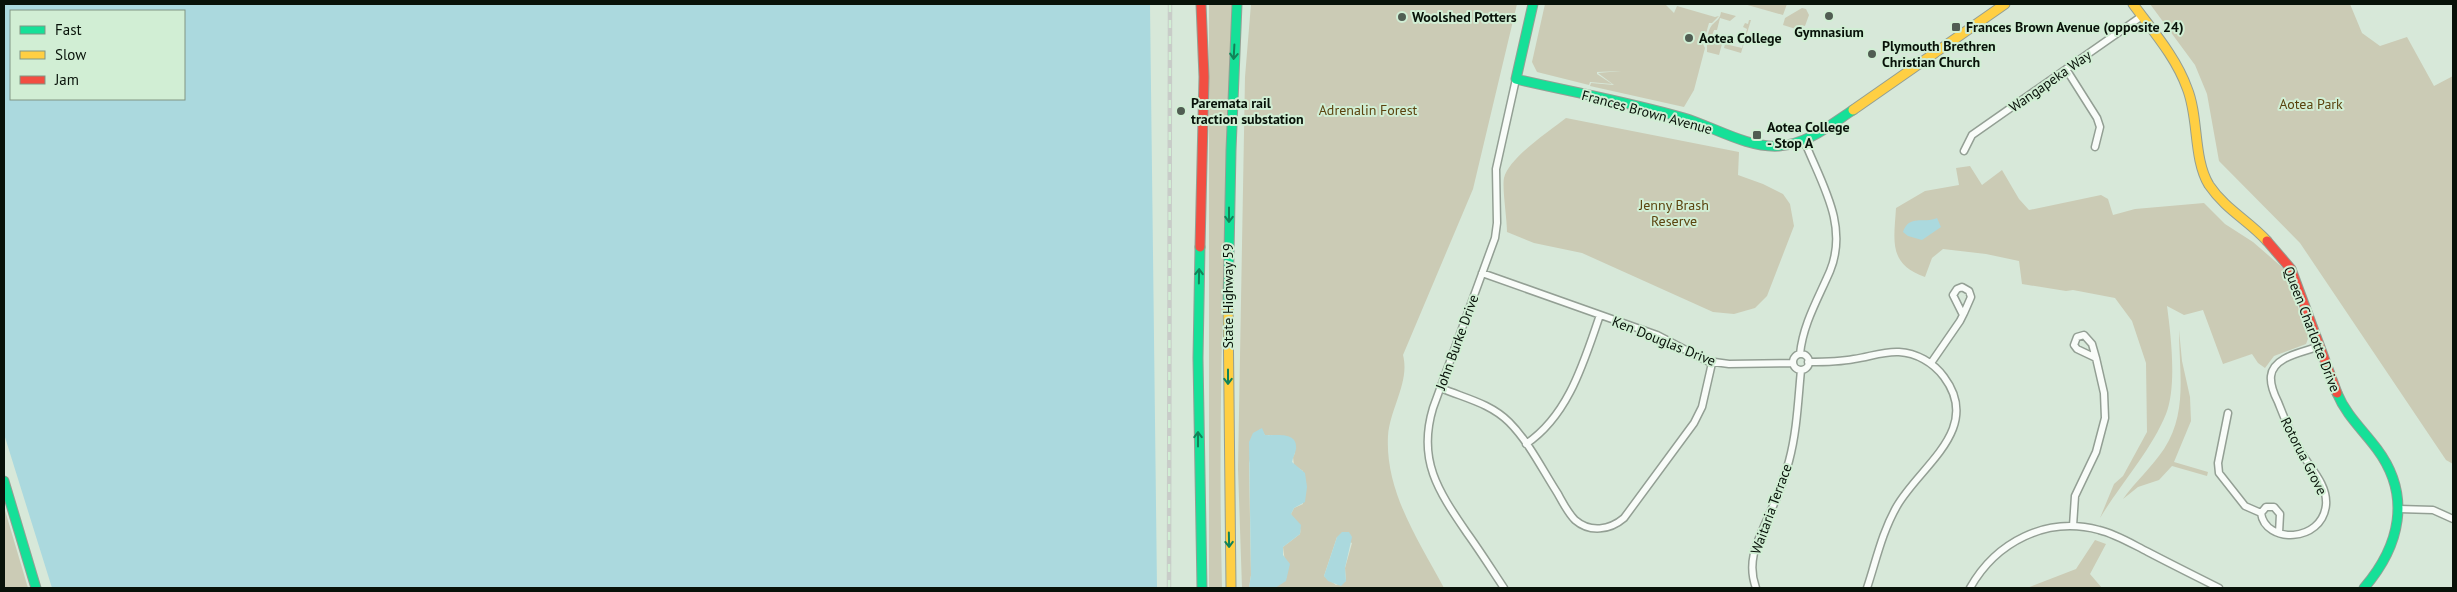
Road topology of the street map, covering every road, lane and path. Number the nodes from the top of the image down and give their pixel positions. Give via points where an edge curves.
1 (1202, 4) edge
2 (1237, 4) edge
3 (1533, 4) edge
4 (2004, 4) edge
5 (2133, 4) edge
6 (2142, 16) junction
7 (2066, 70) junction
8 (1516, 79) junction
9 (1804, 140) junction
10 (2095, 147) dead end
11 (1964, 151) dead end
12 (1482, 273) junction
13 (1600, 315) junction
14 (1963, 315) dead end
15 (2320, 346) junction
16 (1800, 354) junction
17 (2096, 358) dead end
18 (1808, 362) junction
19 (1712, 363) junction
20 (1793, 363) junction
21 (1931, 363) junction
22 (1801, 370) junction
23 (1441, 388) junction
24 (2228, 413) dead end
25 (1526, 444) junction
26 (4, 481) edge
27 (2399, 509) junction
28 (2261, 513) junction
29 (2453, 518) edge
30 (2073, 526) junction
31 (2279, 532) junction
32 (36, 588) edge
33 (1202, 588) edge
34 (1231, 588) edge
35 (1504, 588) edge
36 (1756, 588) edge
37 (1867, 588) edge
38 (1970, 588) edge
39 (2219, 588) edge
40 (2364, 588) edge

33 -> 1 street, State Highway 59 via 1198,358 1204,65
2 -> 34 street, State Highway 59 via 1230,145 1227,449
3 - 8 street
4 - 9 street, Frances Brown Avenue via 1839,120
5 - 6 street, Queen Charlotte Drive
6 - 7 street, Wangapeka Way
6 - 15 street, Queen Charlotte Drive via 2187,88 2195,114 2201,164 2208,183 2225,206 2264,237 2285,260 2296,280
7 - 10 street via 2097,118 2100,127
7 - 11 street, Wangapeka Way via 1972,136
8 - 9 street, Frances Brown Avenue via 1683,118 1759,145 1779,146
8 - 12 street, John Burke Drive via 1496,169 1496,231
9 - 16 street via 1833,208 1837,237 1834,260 1806,325
12 - 13 street, Ken Douglas Drive
12 - 23 street, John Burke Drive
13 - 19 street, Ken Douglas Drive via 1657,335
13 - 25 street via 1574,388 1542,431
14 - 21 street
15 - 27 street, Queen Charlotte Drive via 2345,411 2376,447 2388,468
15 - 31 street, Rotorua Grove via 2279,362 2272,372 2272,388 2292,436 2322,485 2326,498 2324,513 2313,528 2294,536
16 - 18 street via 1806,356
16 - 20 street
17 - 30 street via 2104,394 2105,418 2092,463 2075,496
18 - 21 street via 1852,360 1899,352
18 - 22 street
19 - 20 street, Ken Douglas Drive
19 - 25 street via 1702,407 1694,423 1627,514 1611,526 1592,528 1576,520
20 - 22 street
21 - 37 street via 1952,391 1956,414 1953,428 1946,445 1897,506
22 - 36 street, Waitaria Terrace via 1789,462 1754,549 1752,572
23 - 25 street via 1496,411
23 - 35 street, John Burke Drive via 1428,437 1434,478
24 - 28 street via 2219,473 2245,506
26 - 32 street
27 - 29 street via 2433,510
27 - 40 street, Queen Charlotte Drive via 2391,549 2377,575
28 - 31 street via 2266,523
28 - 31 street via 2270,506 2278,511 2281,519
30 - 38 street via 2038,531 2009,544 1984,566
30 - 39 street via 2114,535

